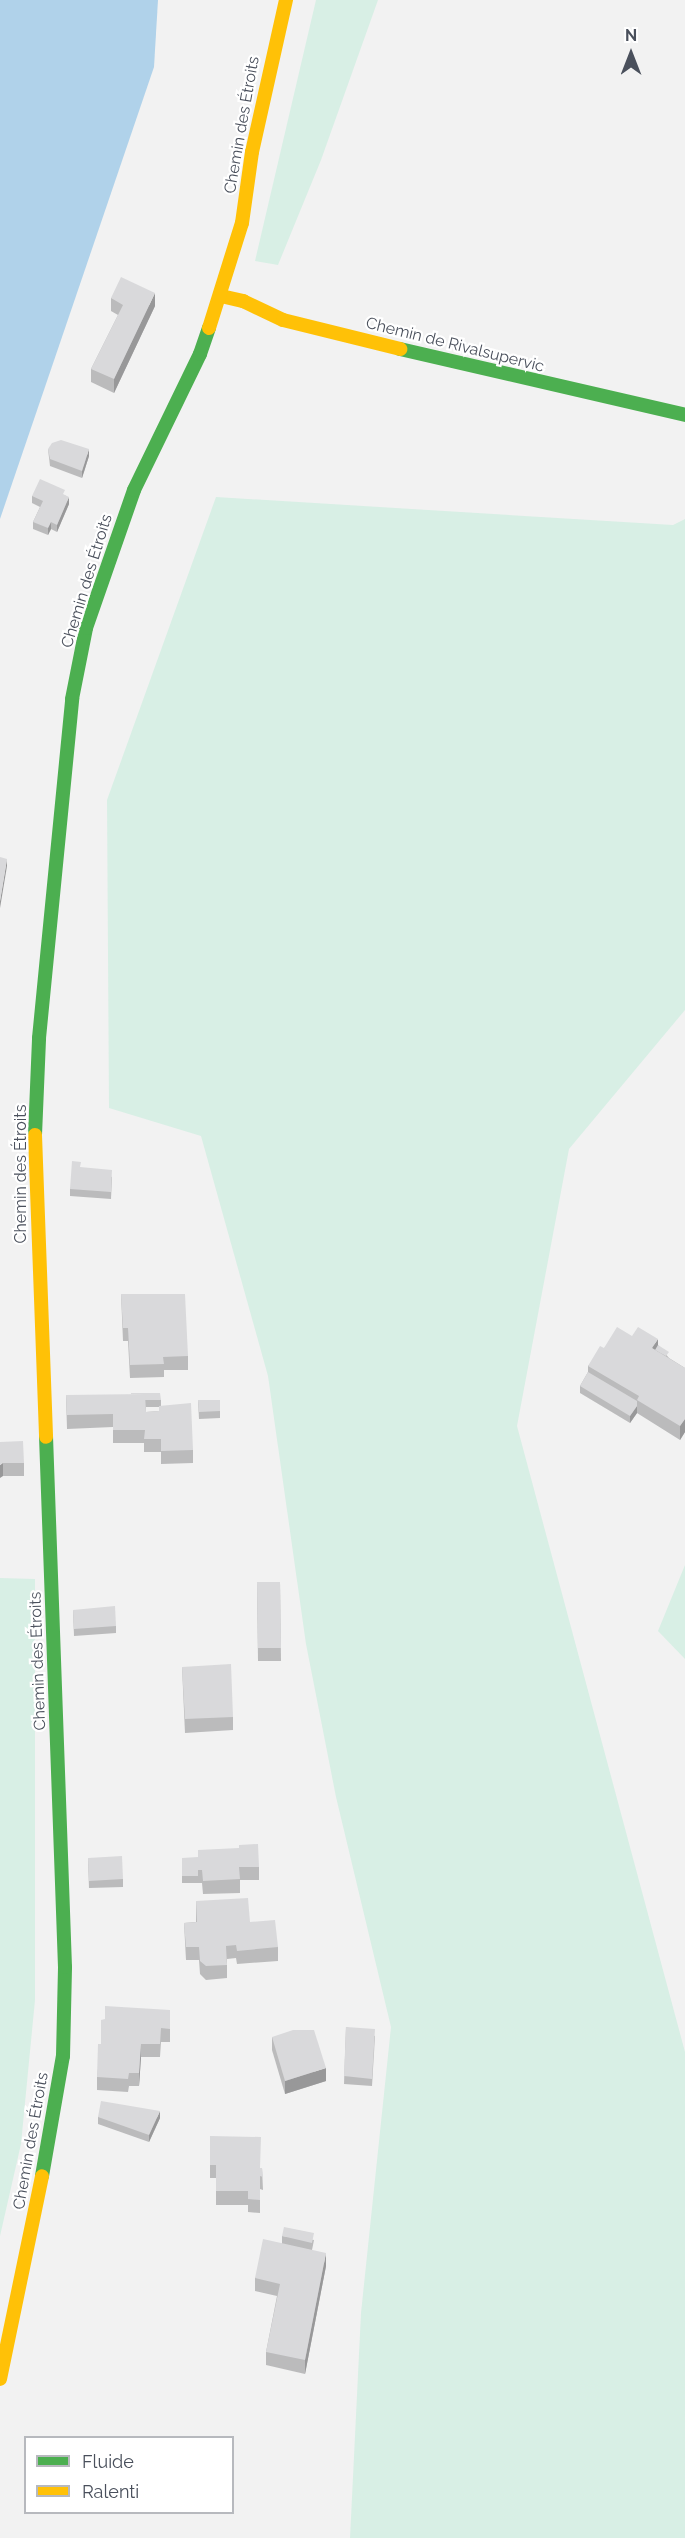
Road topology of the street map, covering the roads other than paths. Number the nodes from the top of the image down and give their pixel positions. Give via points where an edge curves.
1 (286, 0) edge
2 (221, 297) junction
3 (685, 415) edge
4 (0, 2379) edge

1 - 2 main road, Chemin des Étroits via 254,141 242,223
2 - 3 main road, Chemin de Rivalsupervic via 243,301 283,320
2 - 4 main road, Chemin des Étroits via 200,354 134,490 86,628 62,794 40,1026 35,1143 63,1868 63,2056 52,2132

